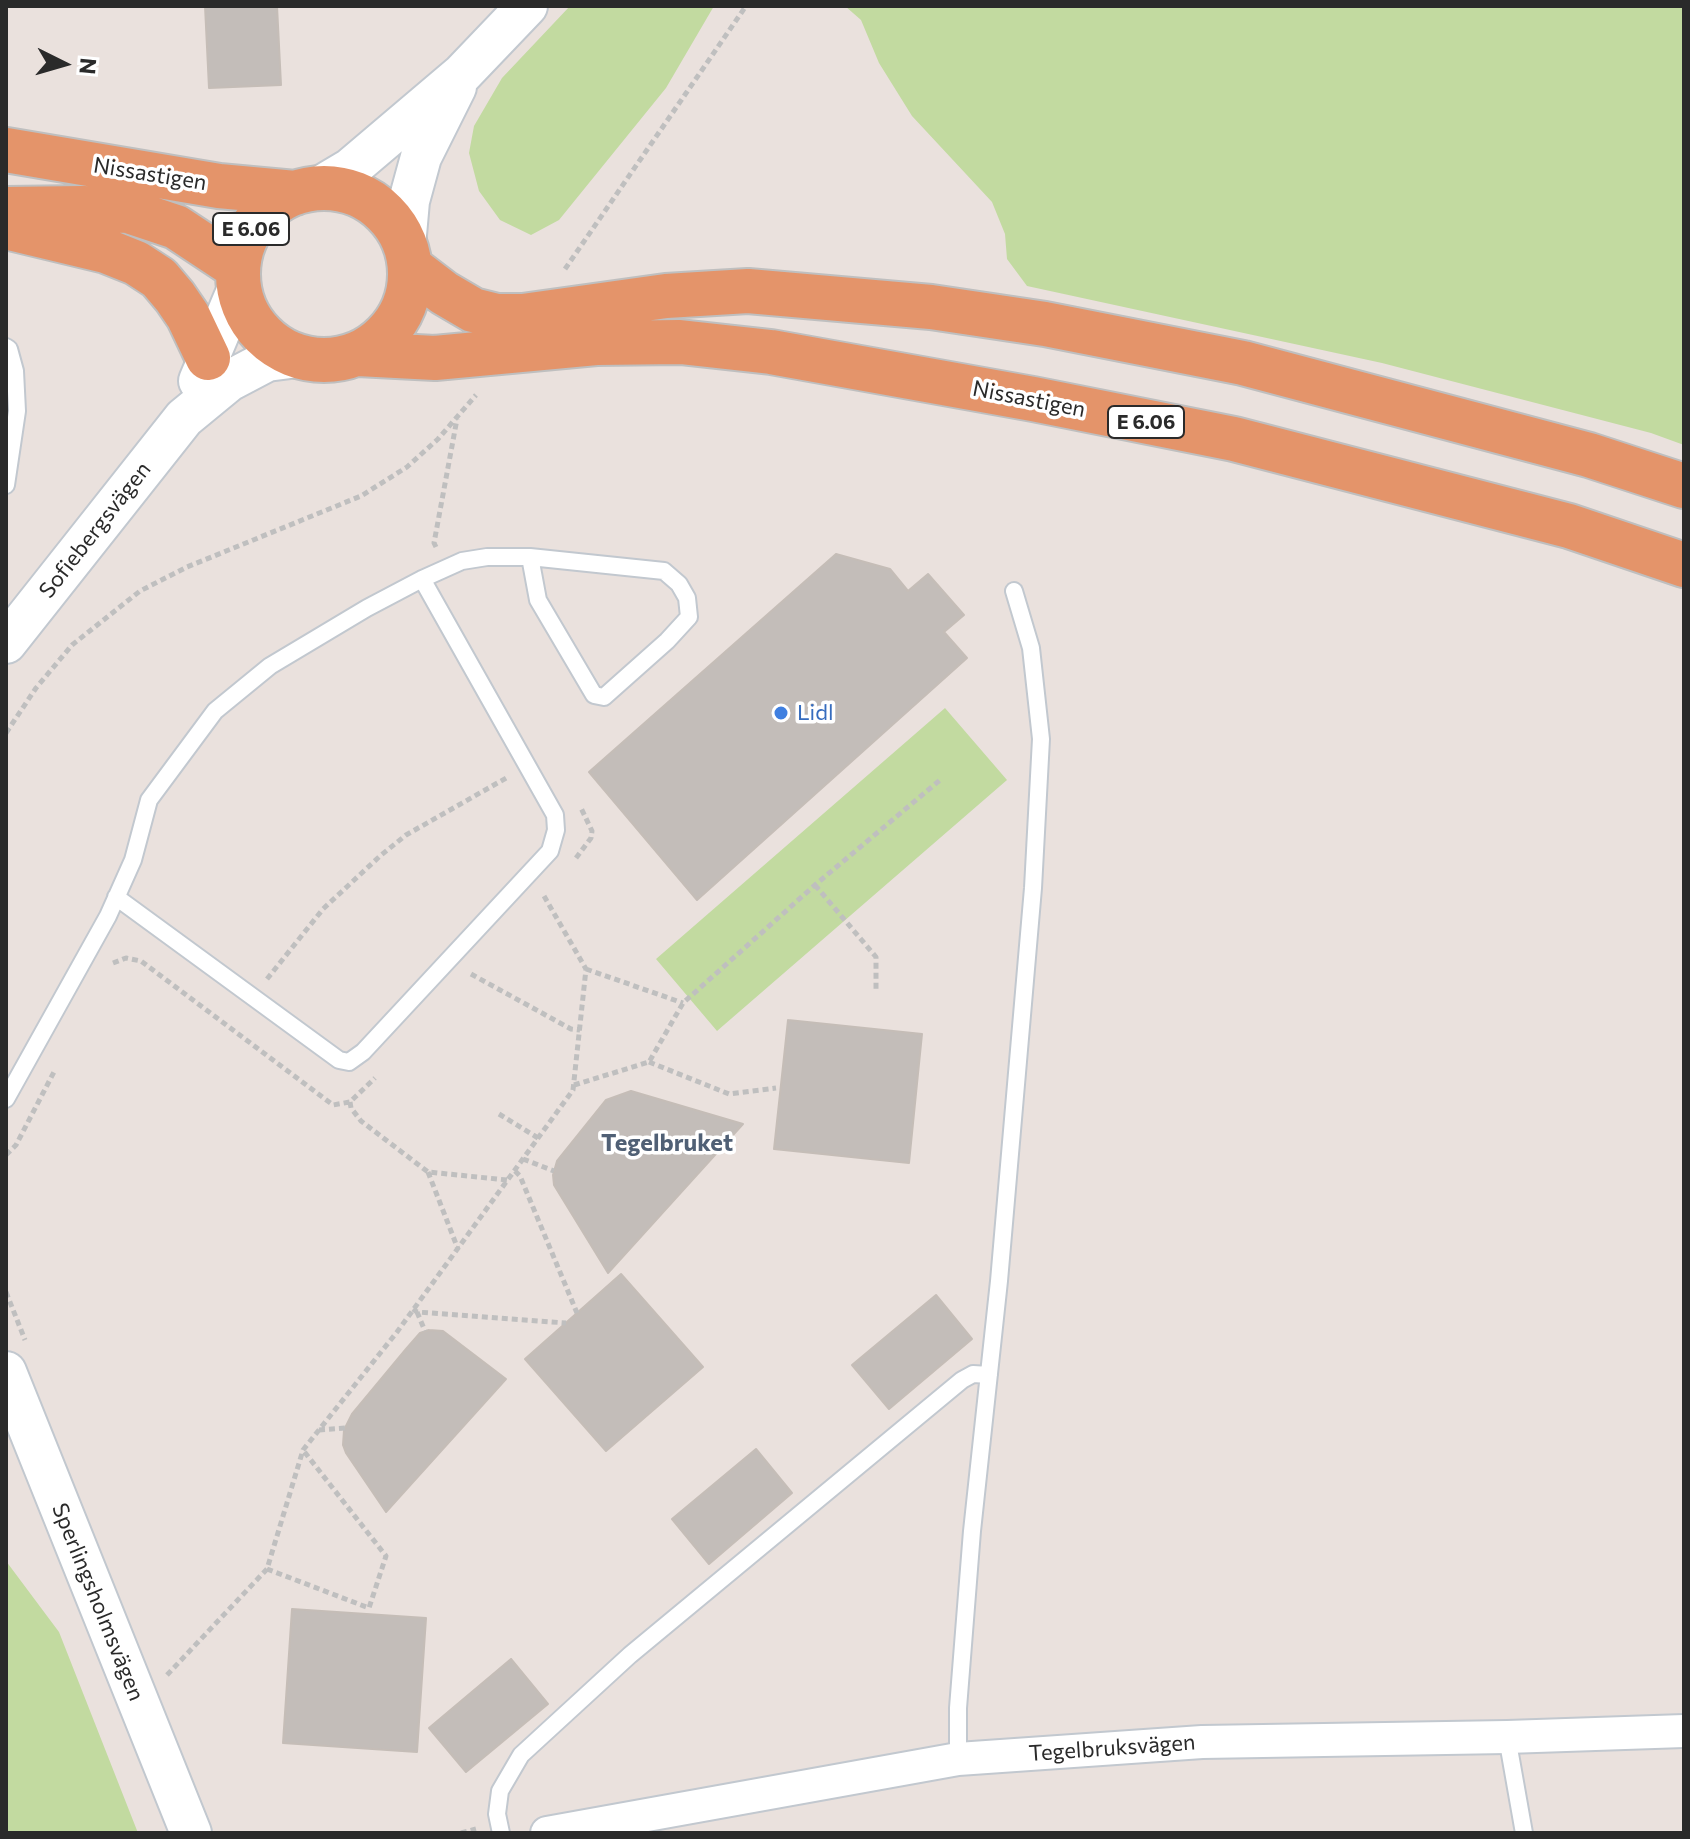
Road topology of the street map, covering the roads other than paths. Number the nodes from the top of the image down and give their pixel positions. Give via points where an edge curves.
1 (527, 6) edge
2 (462, 74) junction
3 (6, 150) edge
4 (306, 191) junction
5 (6, 209) edge
6 (6, 227) edge
7 (408, 256) junction
8 (238, 277) junction
9 (6, 347) edge
10 (358, 354) junction
11 (298, 357) junction
12 (208, 358) junction
13 (184, 418) junction
14 (6, 485) edge
15 (1684, 486) edge
16 (530, 557) junction
17 (1684, 565) edge
18 (422, 579) junction
19 (1014, 591) dead end
20 (10, 626) edge
21 (116, 897) junction
22 (6, 1099) edge
23 (6, 1372) edge
24 (989, 1375) junction
25 (1684, 1731) edge
26 (1507, 1737) junction
27 (958, 1759) junction
28 (191, 1833) edge
29 (501, 1833) edge
30 (547, 1833) edge
31 (1524, 1833) edge

1 - 2 street
2 - 4 street via 350,169
2 - 7 street via 421,157 409,201
3 - 4 highway, Nissastigen / E 6.06 via 219,186
4 - 7 highway, E 6.06 via 346,190 372,202 392,221
4 - 8 highway, E 6.06 via 277,202 262,215 242,248
5 - 8 highway, Nissastigen / E 6.06 via 128,211 176,227
6 - 12 highway via 136,263 175,297
7 - 10 highway, E 6.06 via 408,294 398,319 381,340
7 - 15 highway, E 6.06 via 444,293 473,310 497,316 748,291 931,307 1045,324 1243,363 1589,455
8 - 11 highway, E 6.06 via 249,316 270,341
8 - 12 street, Sofiebergsvägen
9 - 14 lane via 15,371 17,411
10 - 11 highway, E 6.06 via 318,361
10 - 17 highway, Nissastigen / E 6.06 via 435,358 666,342 771,352 1234,439 1569,526
11 - 13 street, Sofiebergsvägen via 267,361 229,381
12 - 13 street, Sofiebergsvägen
13 - 20 street, Sofiebergsvägen
16 - 16 lane via 664,571 687,598 689,617 604,697 594,695 538,600
16 - 18 lane via 462,561
18 - 21 lane via 270,666 215,711 149,800 133,860
18 - 21 lane via 555,815 556,830 550,851 363,1052 349,1062 339,1060
19 - 24 lane via 1031,648 1041,739 1033,888
21 - 22 lane
23 - 28 street, Sperlingsholmsvägen
24 - 27 lane via 972,1531
24 - 29 lane via 962,1380 630,1655 521,1755 500,1791
25 - 26 street, Tegelbruksvägen
26 - 27 street, Tegelbruksvägen via 1202,1742
26 - 31 lane
27 - 30 street, Tegelbruksvägen

